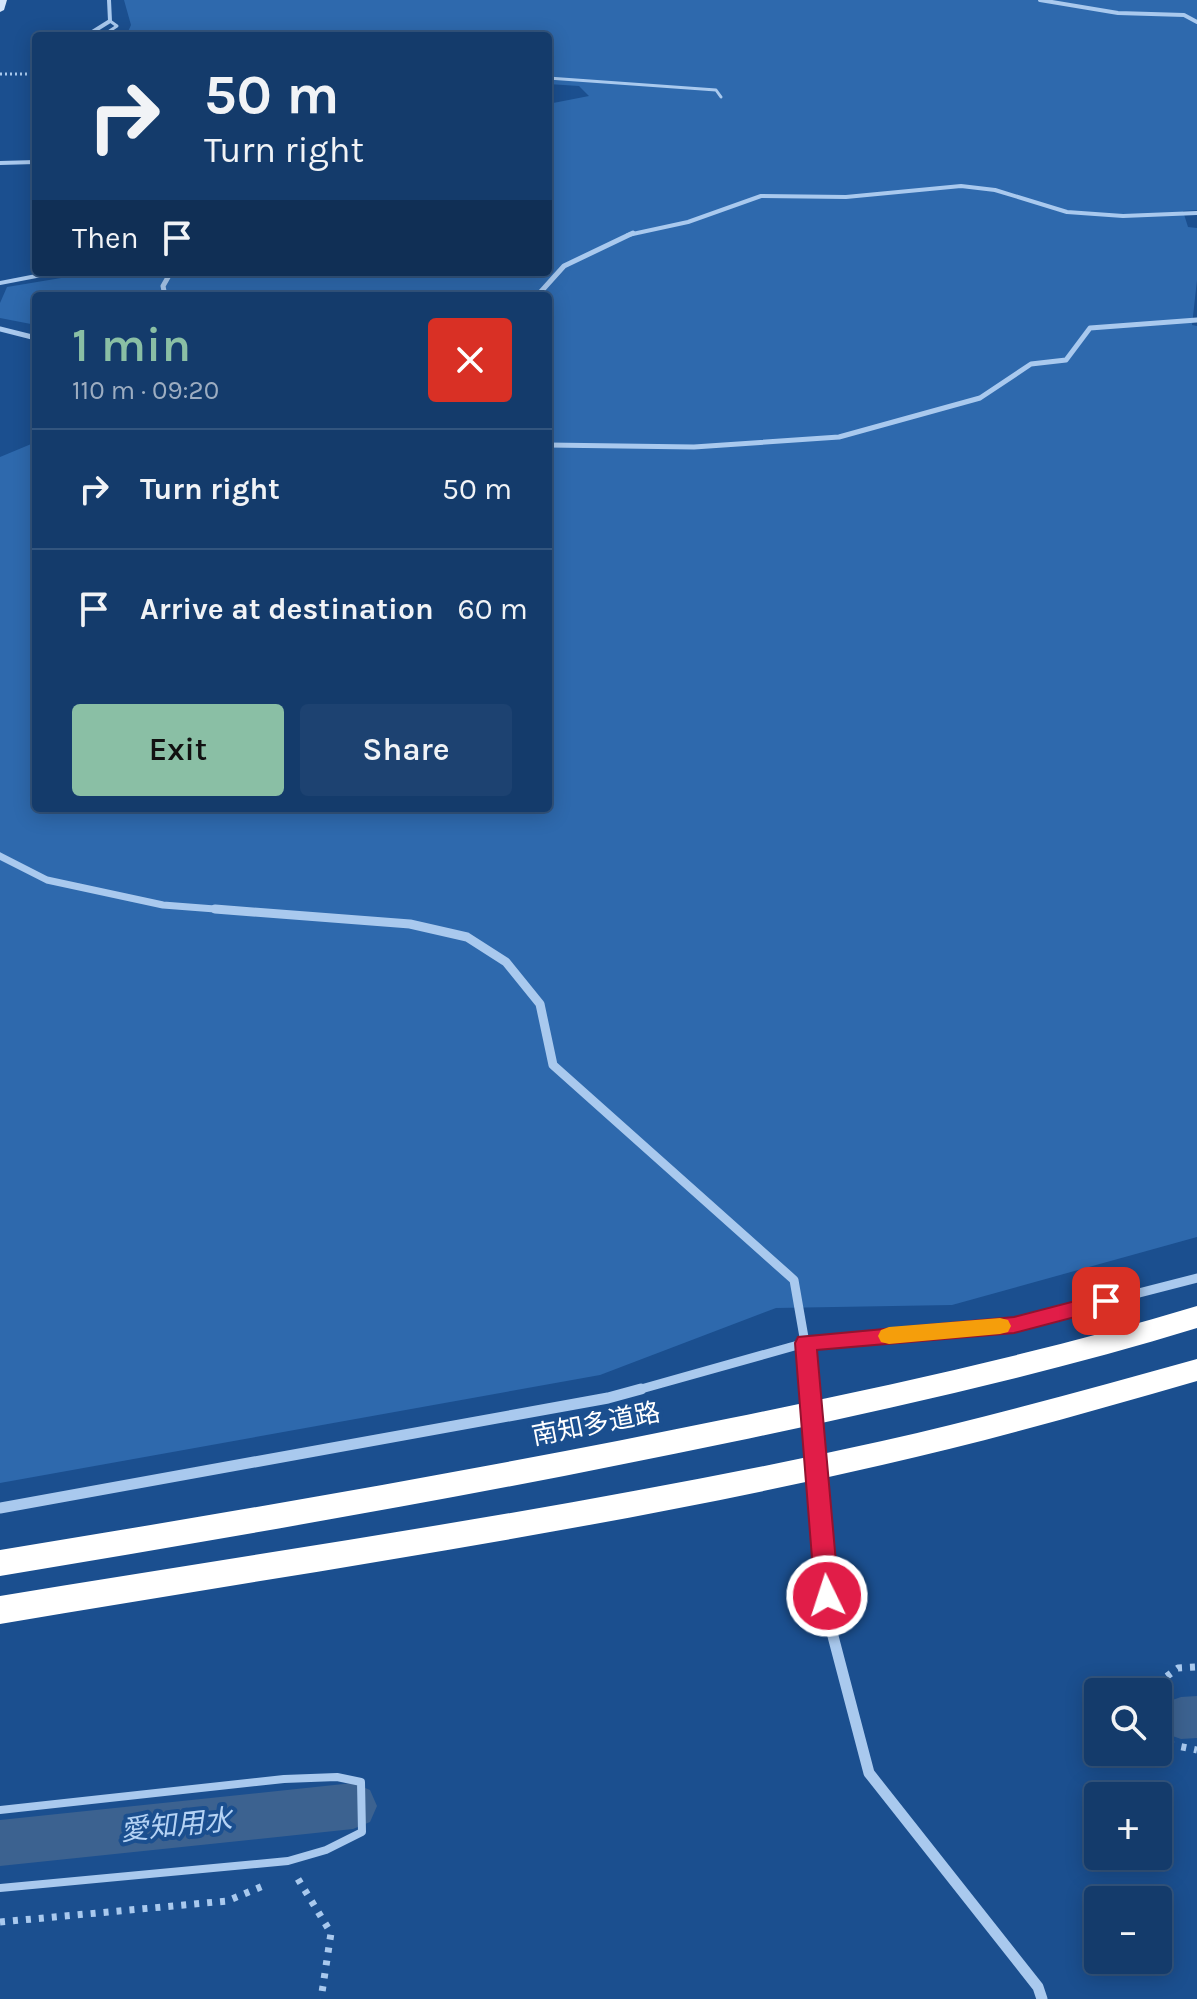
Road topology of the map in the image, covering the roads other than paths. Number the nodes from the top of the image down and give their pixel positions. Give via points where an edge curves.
1 (109, 0) edge
2 (1040, 0) edge
3 (110, 21) junction
4 (1197, 22) edge
5 (92, 32) edge
6 (108, 32) edge
7 (552, 78) edge
8 (721, 97) dead end
9 (32, 162) edge
10 (0, 163) edge
11 (1197, 213) edge
12 (36, 276) edge
13 (0, 283) edge
14 (541, 292) edge
15 (1197, 320) edge
16 (0, 329) edge
17 (32, 337) edge
18 (552, 445) edge
19 (0, 856) edge
20 (1197, 1278) edge
21 (1197, 1317) edge
22 (805, 1343) junction
23 (1197, 1370) edge
24 (0, 1508) edge
25 (0, 1563) edge
26 (0, 1610) edge
27 (0, 1810) edge
28 (0, 1888) edge
29 (1042, 1999) edge

1 - 3 street
2 - 4 street via 1118,13 1184,15
3 - 5 street
3 - 6 lane via 117,26
7 - 8 lane via 716,90
9 - 10 street
11 - 14 street via 1067,212 995,190 961,186 846,197 761,196 602,246 564,266
12 - 13 lane
15 - 18 street via 1090,328 1066,360 1031,364 980,398 839,437 694,447
16 - 17 street
19 - 22 street via 47,880 163,905 410,924 467,937 506,962 540,1004 553,1065 794,1280
20 - 22 street via 1014,1325
21 - 25 highway, 南知多道路 via 1020,1366 674,1442
22 - 24 street via 608,1398
22 - 29 street, bridge via 829,1621 869,1773 1038,1987
23 - 26 highway via 911,1446 675,1496
27 - 28 lane via 337,1777 361,1782 364,1820 362,1832 288,1861

